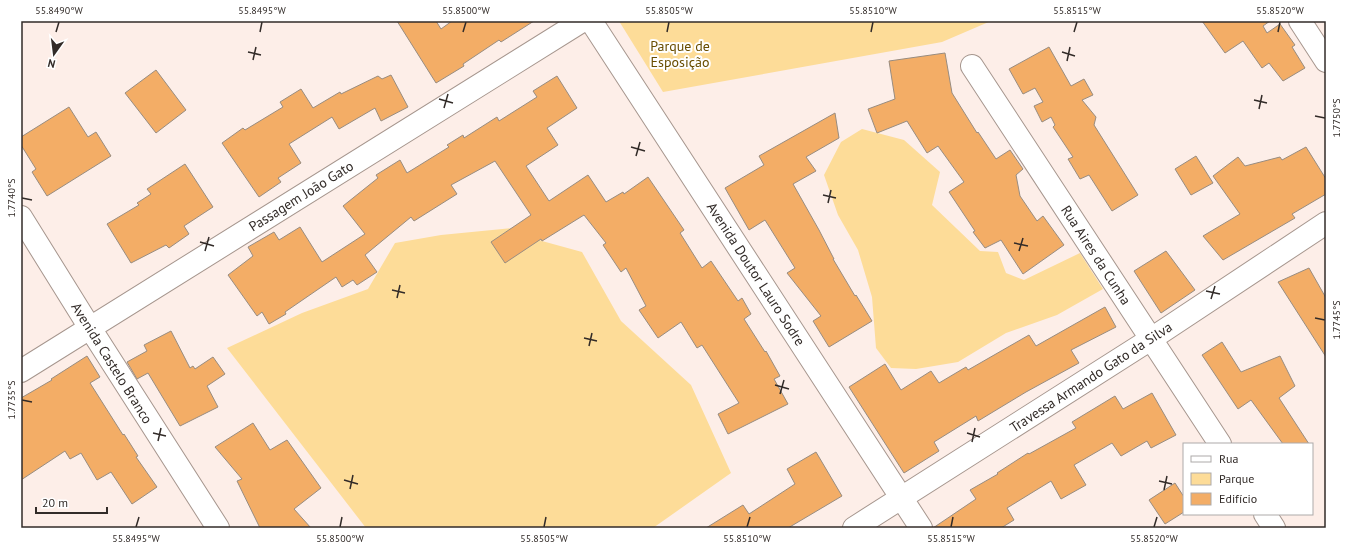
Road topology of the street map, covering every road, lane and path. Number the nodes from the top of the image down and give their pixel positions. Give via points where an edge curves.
1 (582, 21) edge
2 (591, 21) edge
3 (1300, 21) edge
4 (1326, 61) edge
5 (972, 66) dead end
6 (21, 217) edge
7 (1326, 223) edge
8 (90, 328) junction
9 (1151, 339) junction
10 (21, 372) edge
11 (1219, 443) edge
12 (902, 497) junction
13 (1266, 515) edge
14 (218, 528) edge
15 (854, 528) edge
16 (921, 528) edge
17 (1274, 528) edge

1 - 8 street, Passagem João Gato
2 - 12 street, Avenida Doutor Lauro Sodre
3 - 4 street
5 - 9 street, Rua Aires da Cunha
6 - 8 street, Avenida Castelo Branco
7 - 9 street, Travessa Armando Gato da Silva
8 - 10 street, Passagem João Gato
8 - 14 street, Avenida Castelo Branco
9 - 11 street, Rua Aires da Cunha
9 - 12 street, Travessa Armando Gato da Silva
12 - 15 street, Travessa Armando Gato da Silva
12 - 16 street, Avenida Doutor Lauro Sodre
13 - 17 street

